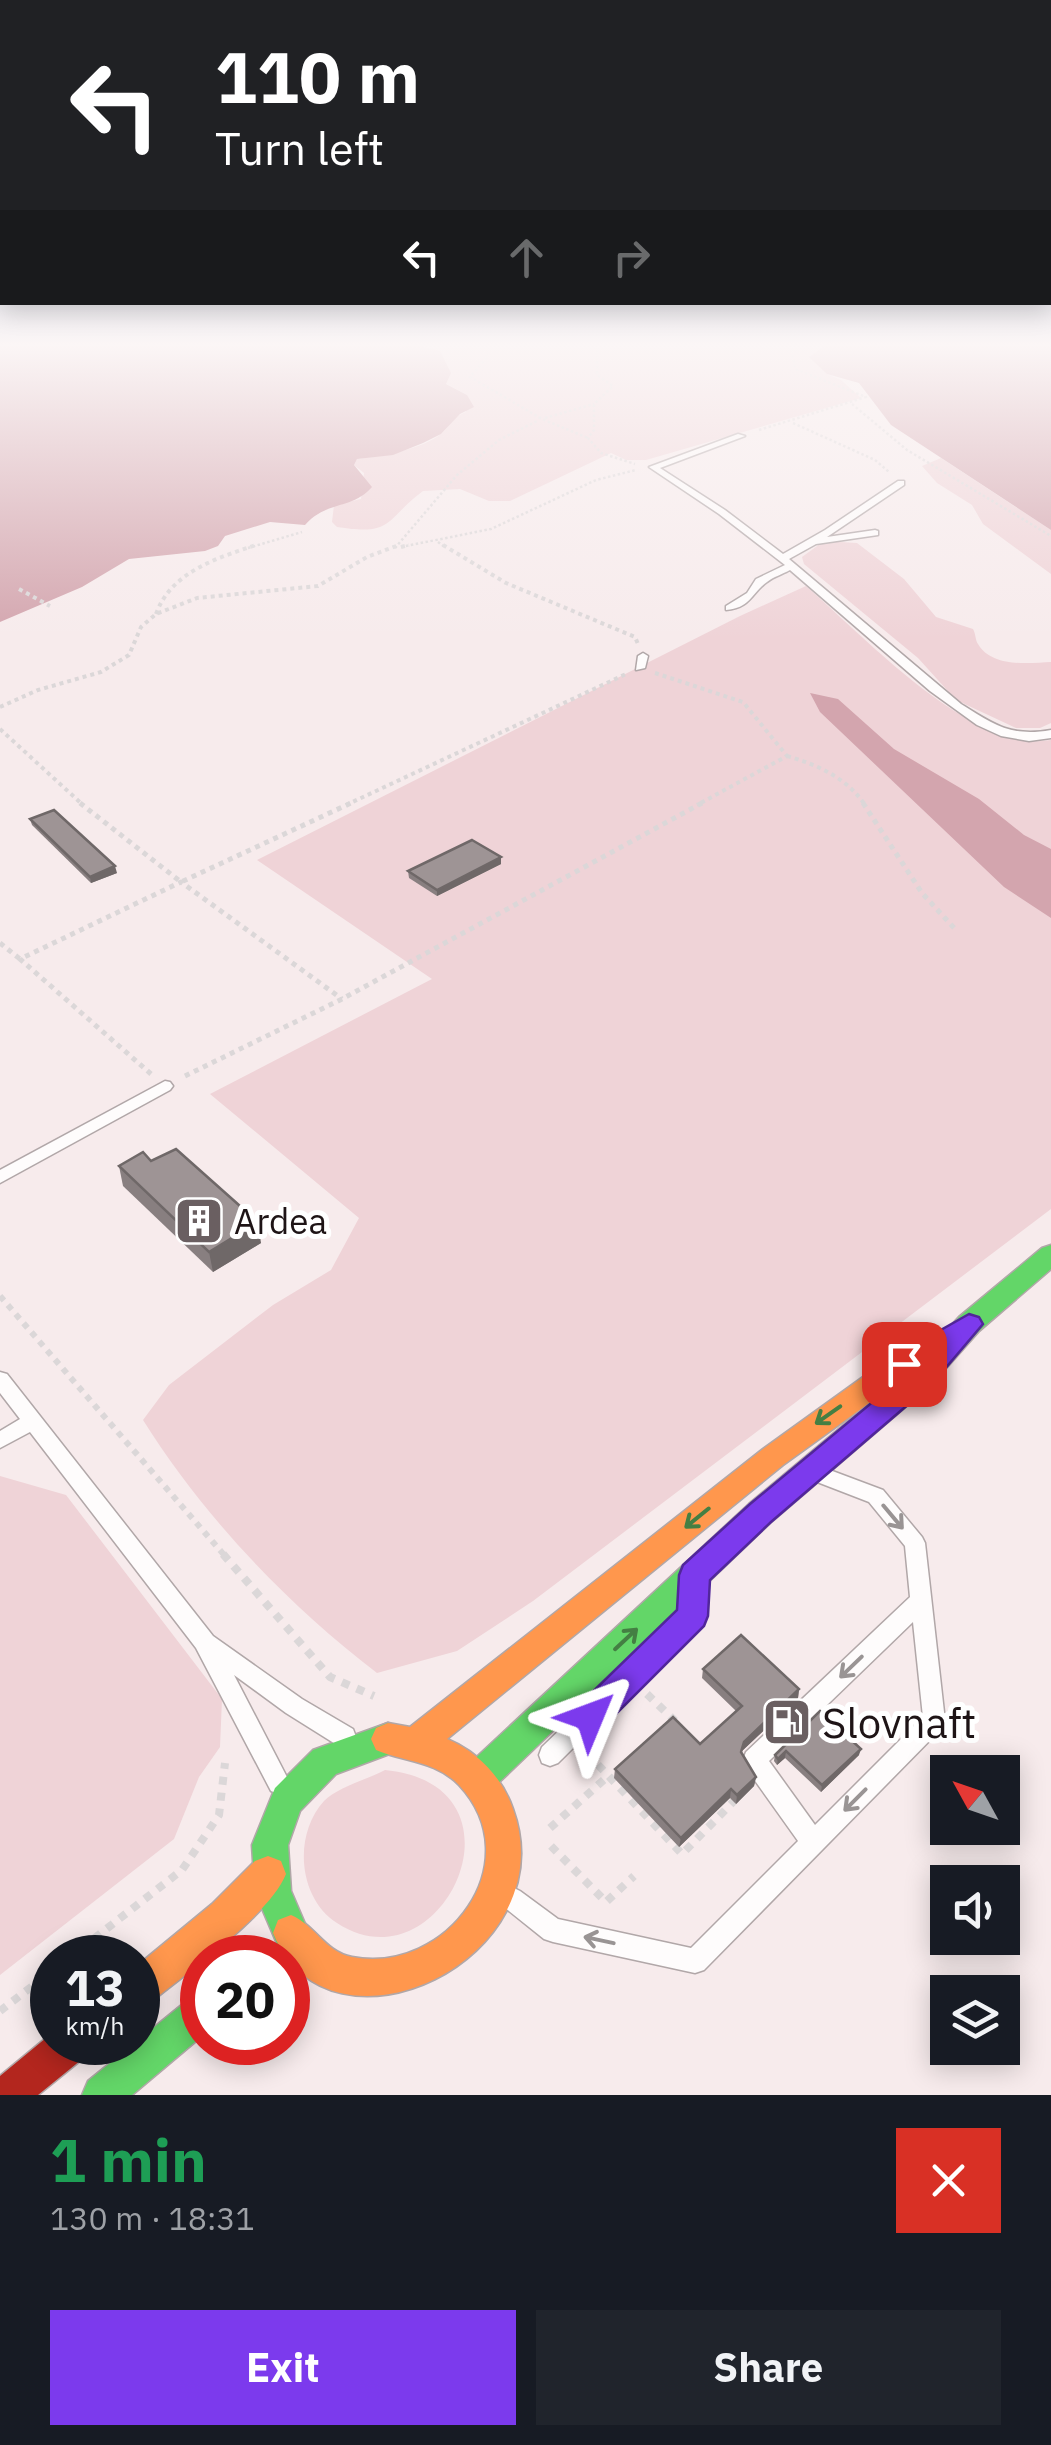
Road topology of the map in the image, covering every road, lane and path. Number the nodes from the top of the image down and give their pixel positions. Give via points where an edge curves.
1 (494, 444) edge
2 (590, 444) edge
3 (716, 444) edge
4 (839, 444) edge
5 (900, 444) edge
6 (653, 467) junction
7 (901, 483) joint
8 (302, 532) dead end
9 (876, 533) dead end
10 (1051, 536) edge
11 (438, 542) junction
12 (817, 542) junction
13 (398, 547) junction
14 (786, 562) junction
15 (19, 589) dead end
16 (50, 606) dead end
17 (730, 608) dead end
18 (156, 614) junction
19 (642, 662) junction
20 (0, 707) edge
21 (0, 729) edge
22 (1051, 734) edge
23 (787, 756) junction
24 (181, 882) junction
25 (955, 929) dead end
26 (0, 942) edge
27 (20, 959) junction
28 (342, 999) junction
29 (166, 1086) junction
30 (0, 1177) edge
31 (1051, 1255) edge
32 (0, 1296) edge
33 (969, 1324) junction
34 (0, 1379) edge
35 (32, 1422) junction
36 (0, 1440) edge
37 (810, 1471) junction
38 (694, 1575) junction
39 (921, 1600) junction
40 (204, 1641) junction
41 (647, 1694) dead end
42 (388, 1695) dead end
43 (690, 1735) edge
44 (418, 1742) junction
45 (358, 1745) junction
46 (586, 1755) dead end
47 (225, 1764) dead end
48 (539, 1766) dead end
49 (607, 1777) junction
50 (479, 1778) junction
51 (746, 1789) edge
52 (288, 1800) junction
53 (813, 1842) junction
54 (268, 1874) junction
55 (634, 1876) dead end
56 (500, 1890) junction
57 (99, 1935) edge
58 (291, 1935) edge
59 (310, 1955) edge
60 (160, 1971) edge
61 (30, 1988) edge
62 (0, 2012) edge
63 (180, 2030) edge
64 (44, 2065) edge
65 (8, 2095) edge
66 (102, 2095) edge

1 - 13 path via 457,475
2 - 6 path via 602,454
3 - 6 lane
4 - 7 path via 875,460
5 - 10 path
6 - 11 path via 596,480 492,529
6 - 14 lane
7 - 12 lane
8 - 18 path via 172,582
9 - 12 lane
11 - 13 path
11 - 19 path via 492,575 634,637
12 - 14 lane
13 - 18 path via 318,586 197,598
14 - 17 lane
14 - 22 lane via 953,705 1008,732
15 - 16 path
18 - 20 path via 140,626 129,655 101,672
19 - 23 path via 743,702
19 - 24 path
21 - 24 path
23 - 25 path via 817,765 855,790 922,893
23 - 28 path
24 - 27 path
24 - 28 path
26 - 27 path
27 - 29 path
28 - 29 path
29 - 30 lane
31 - 33 main road
32 - 42 path via 330,1676 373,1696
33 - 37 main road via 922,1376
33 -> 44 main road via 819,1421
34 - 35 lane
35 - 36 lane
35 - 40 lane
37 - 38 main road
37 -> 39 lane via 876,1496 915,1543
38 - 48 lane via 692,1616
50 -> 38 main road
39 -> 53 lane via 934,1721
39 -> 53 lane via 754,1760
40 - 45 lane
40 - 52 lane
41 - 43 path
44 - 45 main road
44 - 50 main road via 452,1755
45 - 52 main road via 307,1776
46 - 49 path
47 - 57 path via 219,1815 182,1870
49 - 51 path via 682,1854
49 - 55 path via 541,1836 606,1902
50 - 56 main road via 504,1799
52 - 54 main road via 276,1824
53 -> 56 lane via 695,1961 553,1930
54 - 58 main road via 277,1912
54 - 60 main road
56 - 59 main road via 466,1942 412,1974 348,1975
61 - 62 path
63 - 66 main road
64 - 65 main road

